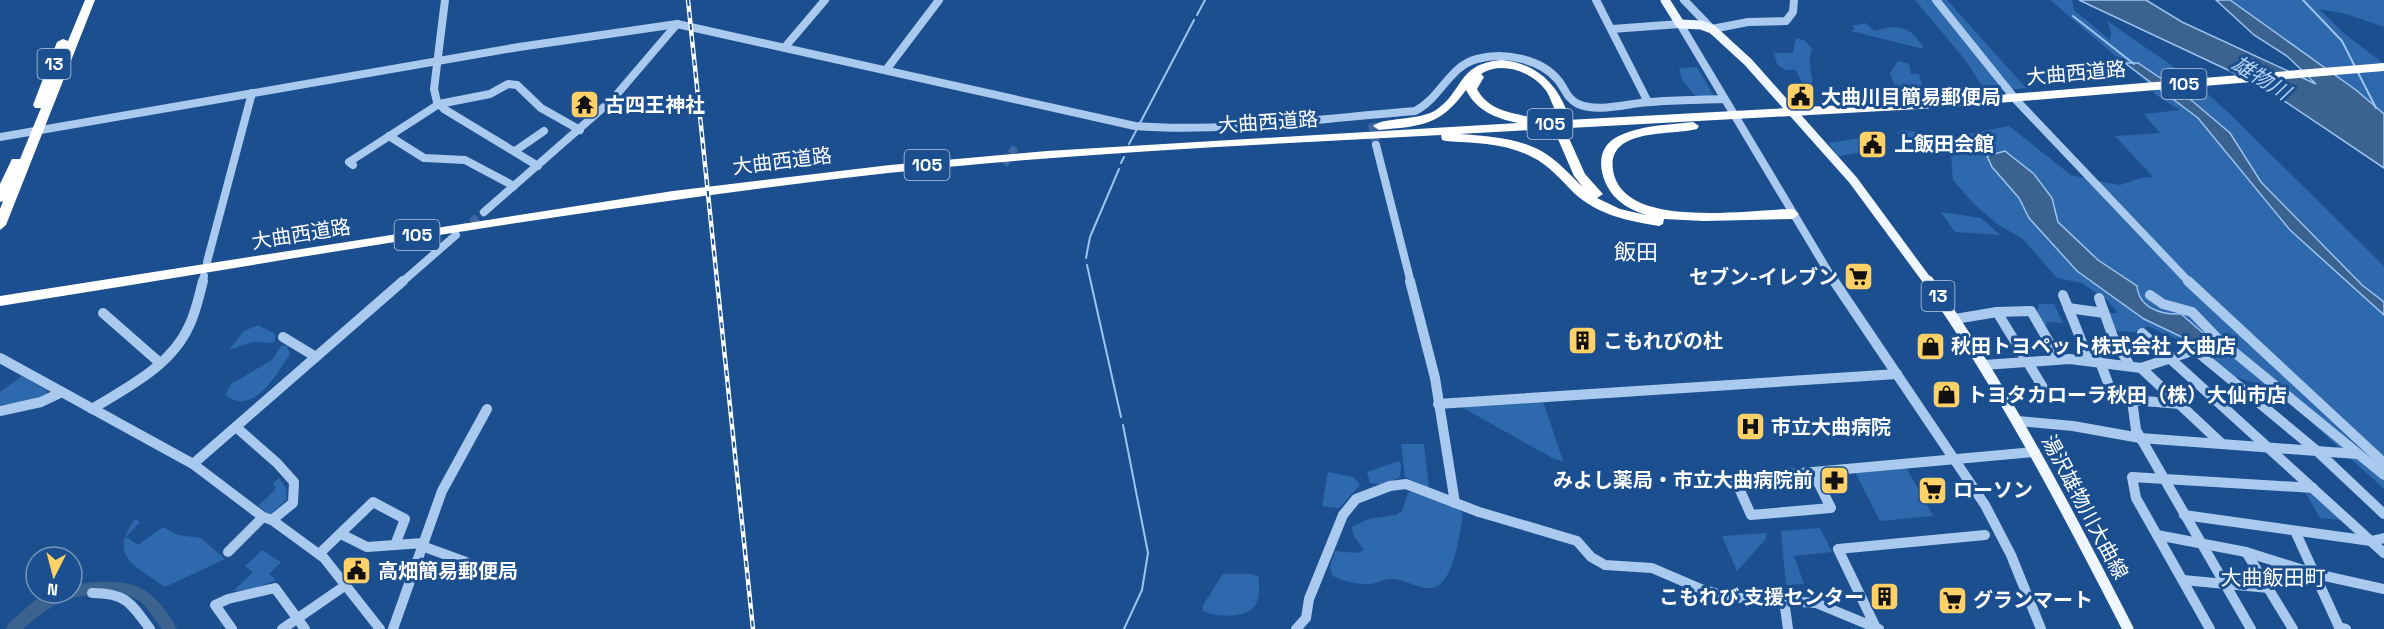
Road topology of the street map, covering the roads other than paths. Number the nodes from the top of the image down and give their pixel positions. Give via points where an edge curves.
1 (82, 0) edge
2 (90, 0) edge
3 (445, 0) edge
4 (825, 0) edge
5 (939, 0) edge
6 (1596, 0) edge
7 (1665, 0) edge
8 (1684, 0) edge
9 (1794, 0) edge
10 (1936, 0) edge
11 (677, 24) junction
12 (1680, 24) junction
13 (1612, 29) junction
14 (1712, 29) junction
15 (58, 40) dead end
16 (785, 47) junction
17 (438, 61) junction
18 (2384, 67) edge
19 (51, 70) junction
20 (886, 70) junction
21 (252, 93) junction
22 (1724, 99) junction
23 (1648, 102) junction
24 (439, 104) junction
25 (1370, 113) junction
26 (1718, 119) junction
27 (1372, 123) tunnel mouth
28 (35, 129) junction
29 (544, 130) dead end
30 (580, 130) junction
31 (389, 136) junction
32 (0, 137) edge
33 (1380, 140) junction
34 (514, 151) junction
35 (1114, 151) junction
36 (353, 165) dead end
37 (538, 166) junction
38 (514, 186) junction
39 (0, 198) edge
40 (1638, 207) junction
41 (484, 212) tunnel mouth
42 (1793, 214) junction
43 (1661, 222) junction
44 (0, 225) edge
45 (456, 235) tunnel mouth
46 (207, 262) dead end
47 (160, 276) junction
48 (204, 276) dead end
49 (2150, 294) dead end
50 (2063, 295) dead end
51 (2099, 298) dead end
52 (0, 301) edge
53 (0, 308) edge
54 (2068, 308) junction
55 (1997, 312) junction
56 (2104, 312) junction
57 (103, 313) dead end
58 (1955, 319) junction
59 (2142, 333) dead end
60 (283, 338) dead end
61 (316, 357) junction
62 (2167, 357) junction
63 (0, 358) edge
64 (2059, 359) junction
65 (2089, 360) junction
66 (2027, 362) junction
67 (2100, 362) junction
68 (160, 363) junction
69 (1984, 365) junction
70 (2130, 366) junction
71 (2141, 368) junction
72 (1897, 374) junction
73 (2044, 389) dead end
74 (60, 393) junction
75 (2113, 396) dead end
76 (1438, 404) junction
77 (2180, 404) junction
78 (92, 409) junction
79 (488, 409) dead end
80 (0, 411) edge
81 (2018, 421) junction
82 (236, 427) junction
83 (2347, 430) junction
84 (2140, 438) junction
85 (2222, 444) junction
86 (2267, 447) junction
87 (2316, 450) junction
88 (2035, 452) junction
89 (2357, 454) junction
90 (1955, 458) junction
91 (2384, 463) edge
92 (193, 464) junction
93 (1813, 472) junction
94 (2384, 475) edge
95 (2163, 479) junction
96 (2313, 488) junction
97 (1455, 503) junction
98 (2384, 514) edge
99 (2184, 515) junction
100 (267, 518) junction
101 (2295, 531) junction
102 (341, 534) junction
103 (1985, 535) dead end
104 (2157, 535) junction
105 (2384, 538) edge
106 (2371, 541) junction
107 (2201, 544) junction
108 (395, 545) junction
109 (423, 545) junction
110 (228, 552) dead end
111 (2246, 552) junction
112 (2384, 553) edge
113 (319, 554) junction
114 (465, 562) dead end
115 (2316, 574) junction
116 (2183, 580) junction
117 (2225, 584) junction
118 (346, 585) junction
119 (2269, 588) junction
120 (2384, 589) edge
121 (92, 593) dead end
122 (1784, 600) junction
123 (297, 618) junction
124 (1878, 628) edge
125 (150, 629) edge
126 (232, 629) edge
127 (282, 629) edge
128 (305, 629) edge
129 (380, 629) edge
130 (393, 629) edge
131 (1296, 629) edge
132 (1788, 629) edge
133 (2041, 629) edge
134 (2128, 629) edge
135 (2210, 629) edge
136 (2251, 629) edge
137 (2293, 629) edge
138 (2346, 629) edge

1 - 19 highway, 13
2 - 28 highway, 13
3 - 17 street
4 - 16 street
5 - 20 street
6 - 13 street
7 - 12 main road
8 - 14 street
9 - 14 street via 1793,12 1786,21 1748,22
10 - 83 street via 2017,101 2177,271
11 - 16 street
11 - 17 street
11 - 30 street via 623,89
12 - 13 street
12 - 14 main road
12 - 22 street
13 - 23 street
14 - 58 main road, 湯沢雄物川大曲線 / 13 via 1771,86 1835,157
15 - 19 highway via 47,65
16 - 20 street
17 - 21 street
17 - 24 street via 434,89
18 - 26 highway, 大曲西道路 / 105
19 - 28 highway, 13
20 - 25 street via 1135,126 1262,124
21 - 28 street
21 - 46 street
22 - 23 street
22 - 42 street
23 - 25 street via 1595,106 1575,103 1546,70 1519,59 1495,57 1464,64 1425,108
24 - 30 street via 484,96 514,84 542,108
24 - 31 street
24 - 34 street
25 - 27 street
26 - 33 highway, 大曲西道路 / 105
26 - 35 highway via 1525,120 1494,112 1479,102 1471,89 1474,81 1489,70 1519,72 1541,87 1557,111 1552,91 1520,67 1496,64 1476,71 1444,110 1415,122
26 - 40 highway via 1630,136 1610,149 1606,165 1610,181 1624,199
28 - 32 street
28 - 39 highway, 13
28 - 44 highway, 13
29 - 34 street
30 - 37 street
31 - 36 street via 349,162
31 - 38 street via 424,158 465,160
33 - 35 highway, 大曲西道路 / 105
33 - 43 highway via 1448,137 1512,146 1548,161 1608,210
33 - 76 street
34 - 37 street
35 - 47 highway, 大曲西道路 / 105 via 740,186
37 - 38 street
38 - 41 street
40 - 42 highway via 1688,217
40 - 43 highway via 1608,193 1588,176 1568,139 1580,176 1597,194 1625,211
42 - 43 highway via 1768,221 1723,224
42 - 72 street
45 - 61 street
47 - 52 highway
47 - 53 highway
48 - 68 street via 189,328
49 - 89 street via 2163,304 2192,312 2217,338
50 - 54 street
51 - 56 street
54 - 56 street
54 - 65 street
55 - 58 street
55 - 64 street via 2031,311
55 - 66 street
56 - 70 street
57 - 68 street
58 - 69 main road, 湯沢雄物川大曲線 / 13
59 - 62 street
60 - 61 street
61 - 82 street
62 - 71 street
62 - 86 street
62 - 87 street via 2195,350
63 - 74 street
64 - 65 street
64 - 66 street
65 - 67 street
66 - 69 street
66 - 73 street
67 - 70 street
67 - 75 street
68 - 78 street
69 - 81 main road, 湯沢雄物川大曲線 / 13
70 - 71 street
71 - 77 street
72 - 76 street
72 - 90 street
74 - 78 street
74 - 80 street via 41,402
76 - 97 street
77 - 84 street via 2132,400
77 - 85 street
78 - 92 street
79 - 109 street via 442,491
81 - 84 street
81 - 88 main road, 湯沢雄物川大曲線 / 13
82 - 92 street
82 - 100 street via 294,482 293,503
83 - 89 street
83 - 91 street
84 - 85 street
84 - 95 street
85 - 86 street
86 - 87 street
86 - 96 street
87 - 89 street
87 - 98 street
88 - 90 street
88 - 134 main road, 湯沢雄物川大曲線 / 13
89 - 94 street
90 - 93 street
90 - 133 street via 1998,528
92 - 100 street
93 - 93 street via 1746,478 1735,479 1751,515 1831,508
95 - 96 street
95 - 99 street
95 - 104 street via 2132,477 2136,498
96 - 106 street
97 - 122 street via 1577,541 1591,557 1605,565 1652,568 1729,597
97 - 131 street via 1406,484 1356,499 1343,515 1309,599 1306,618
99 - 101 street
99 - 107 street
100 - 110 street
100 - 113 street
101 - 106 street
101 - 115 street
102 - 108 street via 367,547
102 - 108 street via 373,502 405,519
102 - 113 street
103 - 124 street via 1838,549
104 - 107 street
104 - 116 street
105 - 106 street
106 - 112 street
107 - 111 street
107 - 117 street
108 - 109 street
109 - 114 street
109 - 130 street
111 - 115 street
111 - 119 street
113 - 118 street
115 - 120 street
115 - 138 street via 2338,627
116 - 117 street
116 - 135 street
117 - 119 street
117 - 136 street
118 - 123 street
118 - 129 street
119 - 137 street
121 - 125 street via 125,597
122 - 124 street via 1816,603
122 - 132 street
123 - 126 street via 275,588 215,605
123 - 127 street
123 - 128 street

